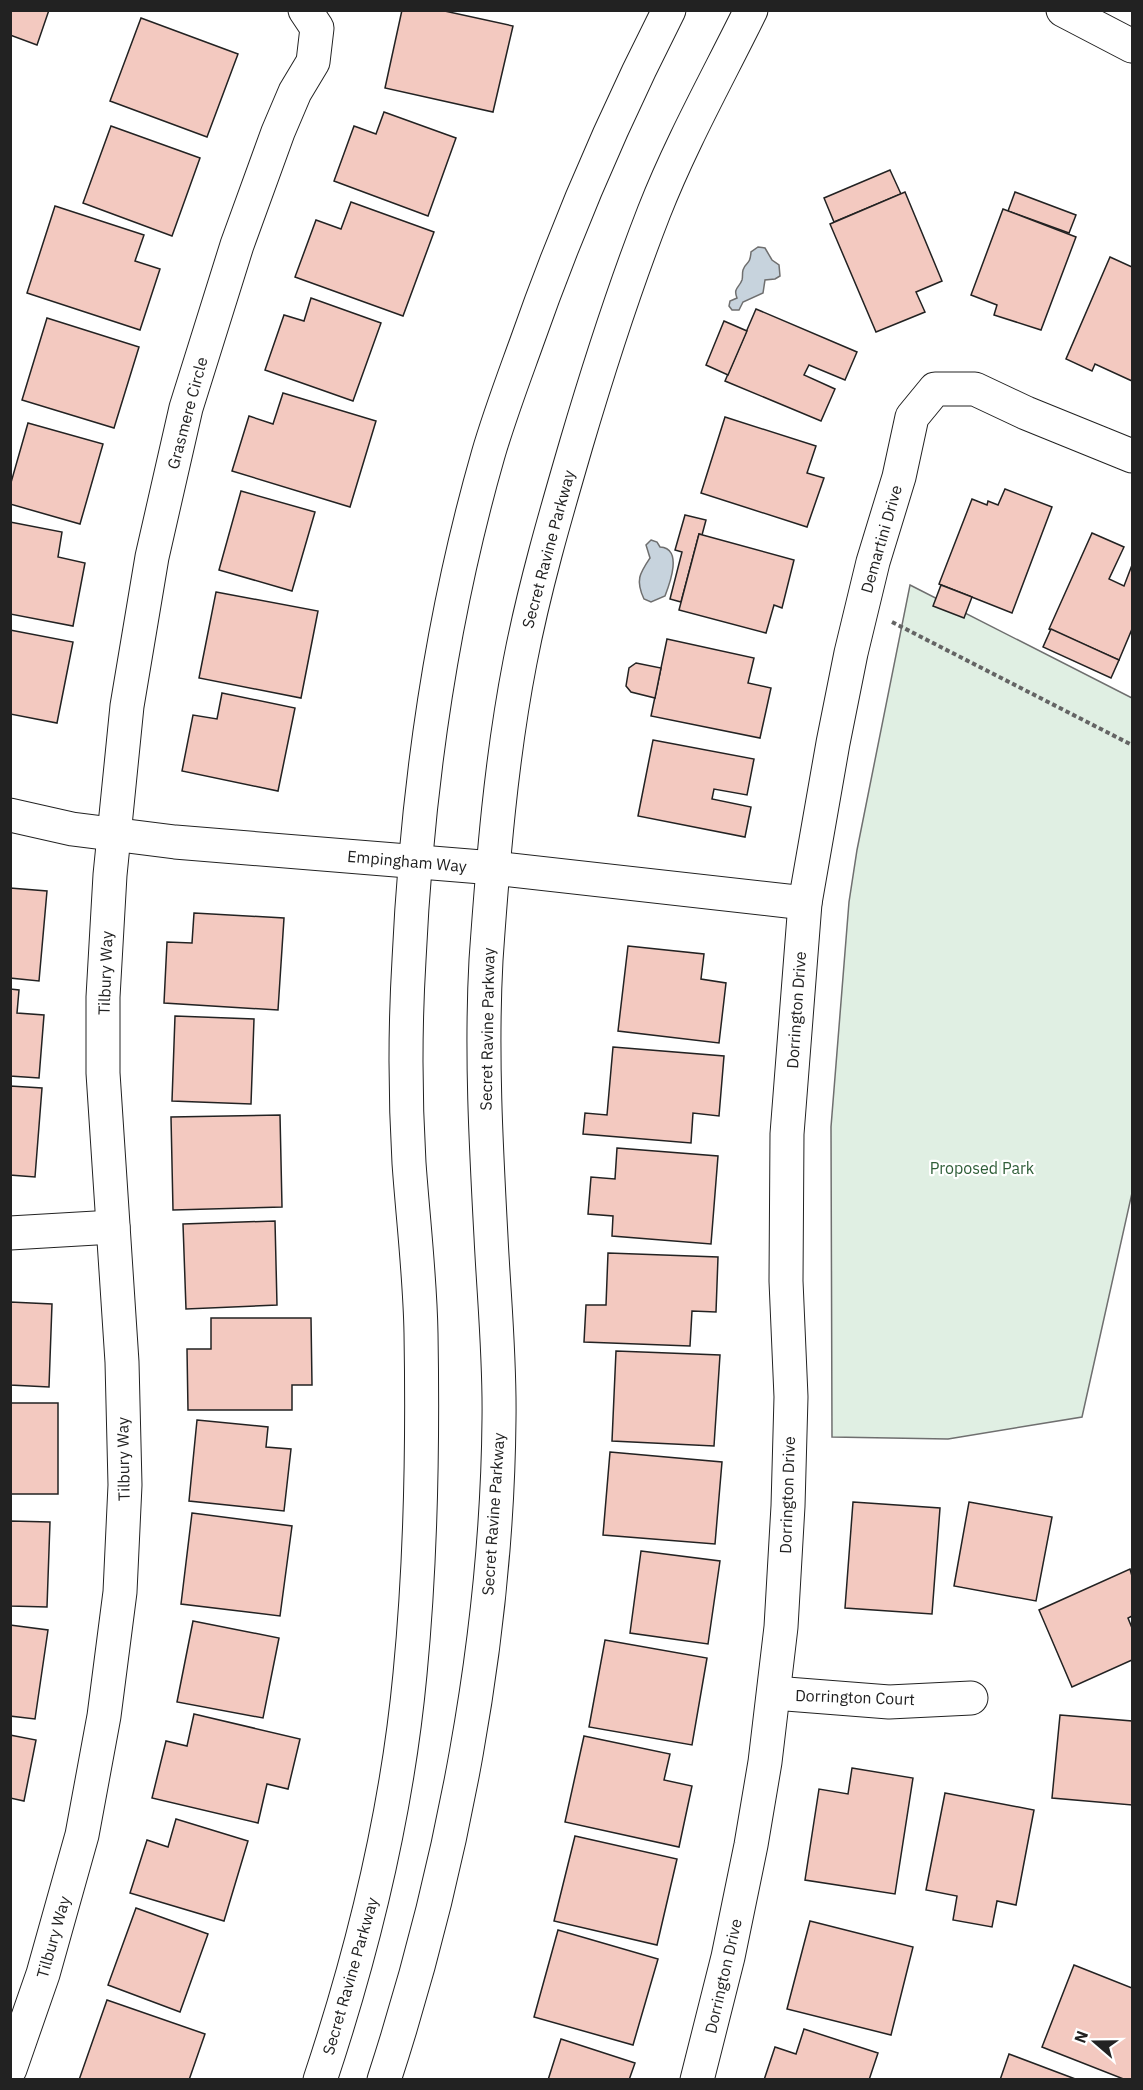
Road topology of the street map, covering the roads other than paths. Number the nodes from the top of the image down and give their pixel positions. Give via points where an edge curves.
1 (305, 10) edge
2 (669, 10) edge
3 (752, 10) edge
4 (1063, 10) edge
5 (1132, 46) edge
6 (1132, 456) edge
7 (10, 815) edge
8 (114, 835) junction
9 (415, 862) junction
10 (494, 868) junction
11 (805, 903) junction
12 (113, 1227) junction
13 (10, 1233) edge
14 (774, 1693) junction
15 (970, 1698) dead end
16 (10, 2069) edge
17 (320, 2079) edge
18 (384, 2079) edge
19 (697, 2079) edge

1 - 8 street, Grasmere Circle via 317,28 313,62 278,132 237,245 186,408 168,483 137,638
2 - 9 street, Secret Ravine Parkway via 588,181 544,293 489,454 444,651 422,788
3 - 10 street, Secret Ravine Parkway via 656,207 615,316 592,392 540,566 519,664 500,787
4 - 5 street
6 - 11 street, Demartini Drive via 975,389 935,389 912,417 862,607
7 - 8 street, Empingham Way via 51,826
8 - 9 street, Empingham Way
8 - 12 street, Tilbury Way via 103,997 103,1073
9 - 10 street, Empingham Way
9 - 17 street, Secret Ravine Parkway via 406,1068 421,1327 421,1506 410,1675 384,1844 364,1931
10 - 11 street, Empingham Way
10 - 18 street, Secret Ravine Parkway via 483,1065 499,1418 489,1597 466,1749 445,1853 424,1944
11 - 14 street, Dorrington Drive via 787,1134 790,1408 781,1627
12 - 13 street
12 - 16 street, Tilbury Way via 125,1485 113,1659 82,1835 43,1974
14 - 15 street, Dorrington Court via 889,1702
14 - 19 street, Dorrington Drive via 749,1856

